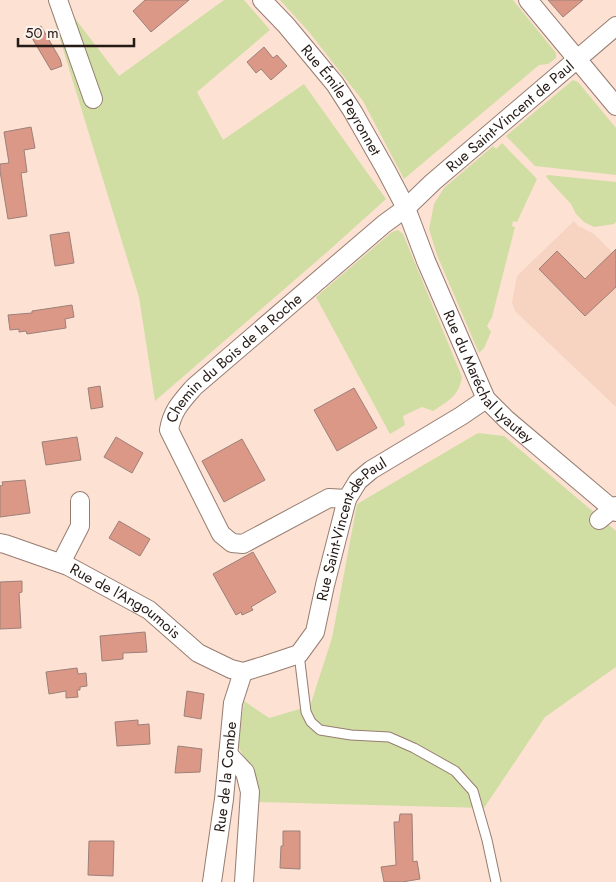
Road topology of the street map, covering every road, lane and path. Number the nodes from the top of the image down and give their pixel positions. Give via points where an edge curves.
1 (58, 0) edge
2 (262, 0) edge
3 (528, 0) edge
4 (616, 26) edge
5 (577, 58) junction
6 (93, 99) dead end
7 (616, 106) edge
8 (406, 208) junction
9 (486, 399) junction
10 (347, 499) junction
11 (80, 501) dead end
12 (611, 512) edge
13 (0, 543) edge
14 (61, 563) junction
15 (299, 654) junction
16 (243, 672) junction
17 (228, 754) junction
18 (212, 882) edge
19 (244, 882) edge
20 (496, 882) edge

1 - 6 street
2 - 8 street, Rue Émile Peyronnet via 335,84
3 - 5 street
4 - 5 street, Rue Saint-Vincent de Paul
5 - 7 street
5 - 8 street, Rue Saint-Vincent de Paul
8 - 9 street, Rue du Maréchal Lyautey
8 - 10 street, Chemin du Bois de la Roche via 194,387 171,419 169,430 221,534 232,543 242,544 329,498
9 - 10 street, Rue Saint-Vincent-de-Paul via 371,470 358,480
9 - 12 street, Rue du Maréchal Lyautey
10 - 15 street, Rue Saint-Vincent-de-Paul via 315,632
11 - 14 street via 80,526
13 - 14 street, Rue de l'Angoumois
14 - 16 street, Rue de l'Angoumois via 149,610 198,653
15 - 16 street
15 - 20 lane via 306,712 320,730 388,737 455,771 472,791
16 - 17 street, Rue de la Combe via 232,703
17 - 18 street, Rue de la Combe
17 - 19 street via 245,772 250,792

